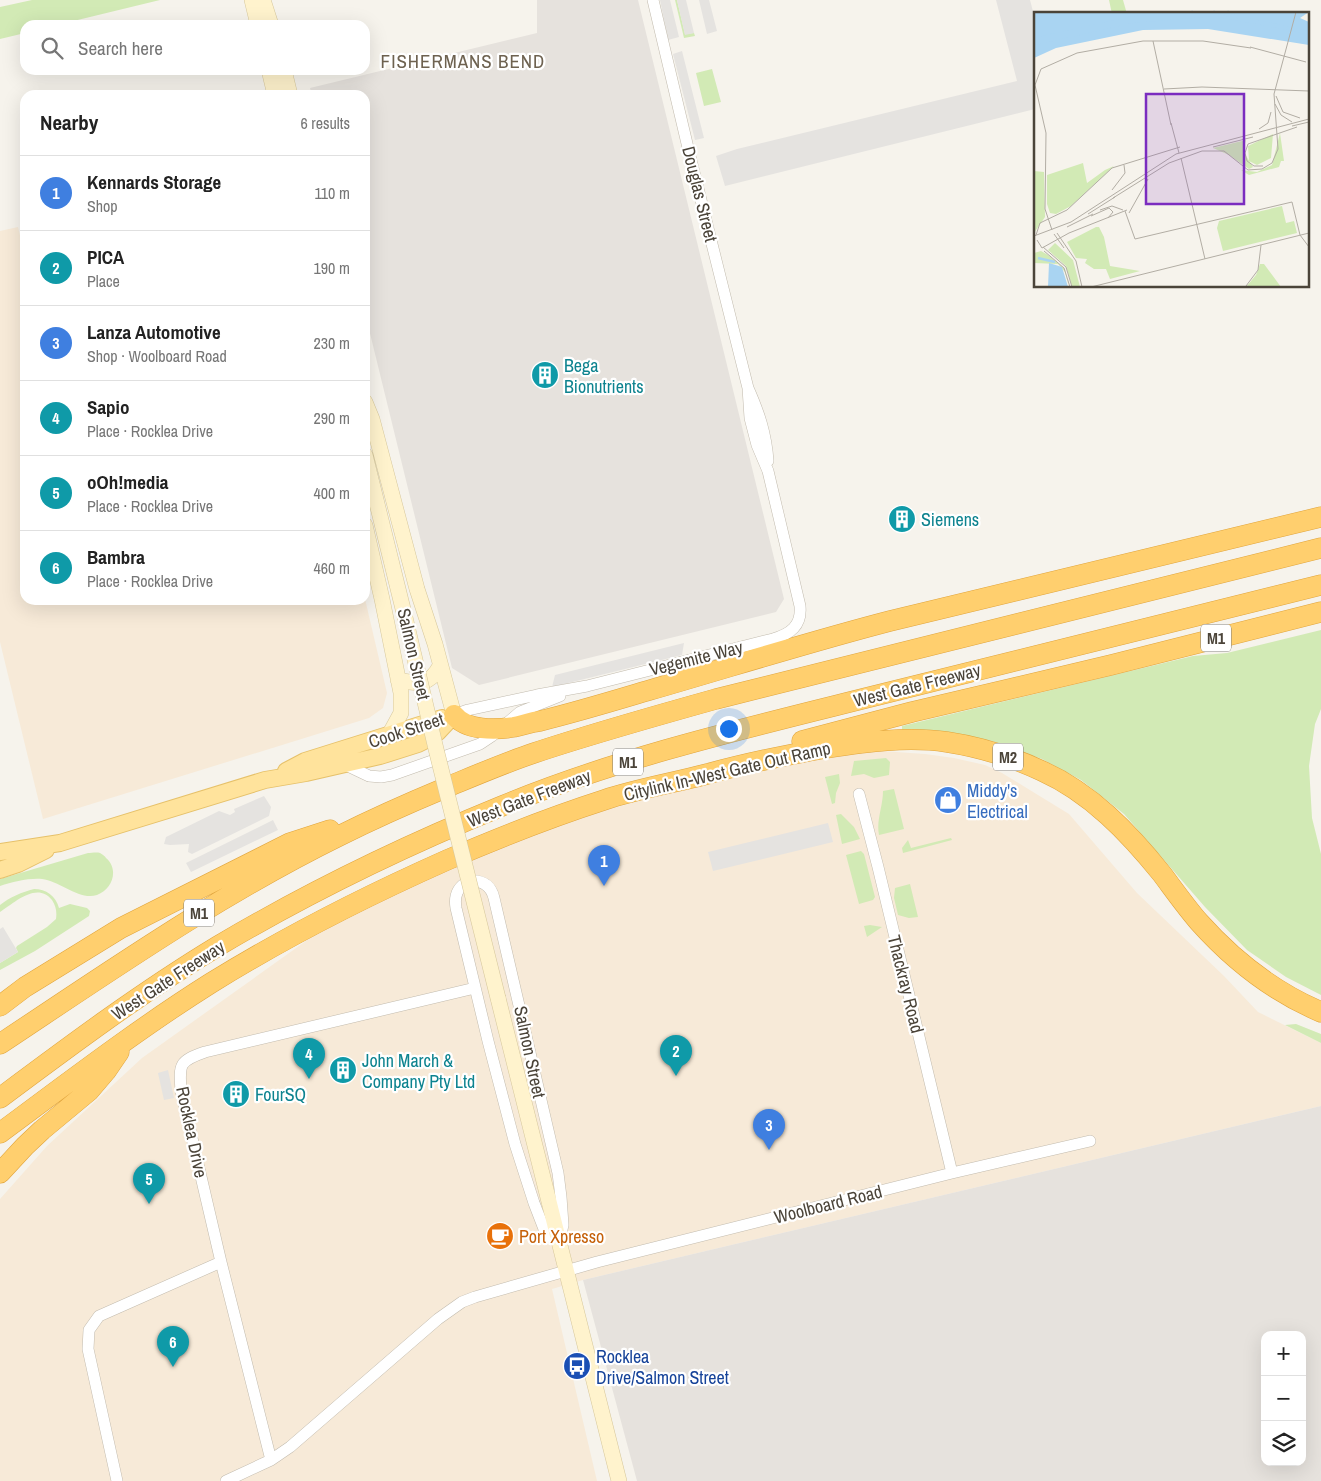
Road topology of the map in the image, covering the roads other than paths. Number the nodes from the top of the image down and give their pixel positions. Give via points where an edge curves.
1 (252, 0) edge
2 (263, 0) edge
3 (653, 0) edge
4 (257, 20) edge
5 (269, 20) edge
6 (270, 75) edge
7 (285, 75) edge
8 (274, 90) edge
9 (289, 90) edge
10 (370, 414) edge
11 (370, 475) edge
12 (1321, 516) edge
13 (370, 547) edge
14 (1321, 548) edge
15 (1074, 576) junction
16 (1321, 585) edge
17 (1321, 612) edge
18 (798, 620) joint
19 (440, 666) junction
20 (398, 680) junction
21 (587, 686) junction
22 (454, 715) junction
23 (502, 728) junction
24 (389, 736) junction
25 (534, 753) junction
26 (440, 758) joint
27 (338, 766) junction
28 (265, 780) junction
29 (859, 794) dead end
30 (606, 799) junction
31 (410, 803) junction
32 (60, 843) junction
33 (0, 852) edge
34 (0, 870) edge
35 (25, 987) junction
36 (475, 988) junction
37 (0, 997) edge
38 (0, 1006) edge
39 (1321, 1012) edge
40 (126, 1039) junction
41 (0, 1044) edge
42 (0, 1098) edge
43 (0, 1133) edge
44 (1090, 1141) dead end
45 (952, 1173) junction
46 (0, 1174) edge
47 (559, 1242) junction
48 (221, 1262) junction
49 (567, 1271) junction
50 (271, 1460) junction
51 (117, 1481) edge
52 (226, 1481) edge
53 (619, 1481) edge

1 - 4 street
2 - 5 street
3 - 18 street, Douglas Street via 748,388 760,416 768,471 799,601
6 - 8 street
7 - 9 street
10 - 19 street, Salmon Street
11 - 47 street, Salmon Street, bridge
12 - 15 highway
13 - 20 street, Salmon Street
14 - 25 highway, West Gate Freeway / M1 via 716,699
15 - 23 highway via 862,628 569,714
15 - 25 highway via 845,642 612,716
16 - 42 highway, West Gate Freeway / M1 via 766,723 654,754 505,804 351,874 218,946 75,1042
17 - 30 highway, M1 via 830,733 691,771
18 - 21 street, Vegemite Way via 788,633 773,639
19 - 20 street via 426,682
19 - 22 street, Salmon Street
20 - 24 street, Salmon Street via 401,710
21 - 22 street, Vegemite Way
21 - 23 street, Vegemite Way via 525,709
22 - 23 highway via 468,725
22 - 24 main road, Cook Street
22 - 27 main road, Cook Street via 438,732 418,744
23 - 26 street, Vegemite Way via 480,744
24 - 28 main road, Cook Street via 305,761
25 - 31 highway, West Gate Freeway / M1
26 - 27 street, Cook Street via 381,777
27 - 28 main road, Cook Street
28 - 32 main road, Cook Street
29 - 45 street, Thackray Road
30 - 39 highway, Citylink In-West Gate Out Ramp / M2 via 749,763 873,741 908,739 980,748 1046,772 1101,809 1141,849 1198,920 1231,955 1265,981
30 - 40 highway, Citylink In-West Gate Out Ramp / M1 via 489,842 310,926 210,984
31 - 35 highway via 290,843 121,928
31 - 41 highway, West Gate Freeway / M1 via 260,877 202,911
32 - 33 main road, Cook Street
32 - 34 main road, Cook Street
35 - 37 highway
35 - 38 highway
36 - 47 street, Salmon Street via 510,1125 534,1203 546,1234
36 - 47 street, Salmon Street via 455,902 461,886 469,881 480,881 493,894 558,1173 563,1225
36 - 48 street, Rocklea Drive via 188,1058 182,1066 181,1091
40 - 43 highway, M1
40 - 46 highway via 89,1091 36,1135
44 - 45 street, Woolboard Road
45 - 49 street, Woolboard Road
47 - 49 street, Salmon Street
48 - 50 street, Rocklea Drive
48 - 51 street via 99,1316 89,1330 88,1349
49 - 50 street via 462,1302
49 - 53 street, Salmon Street
50 - 52 street

